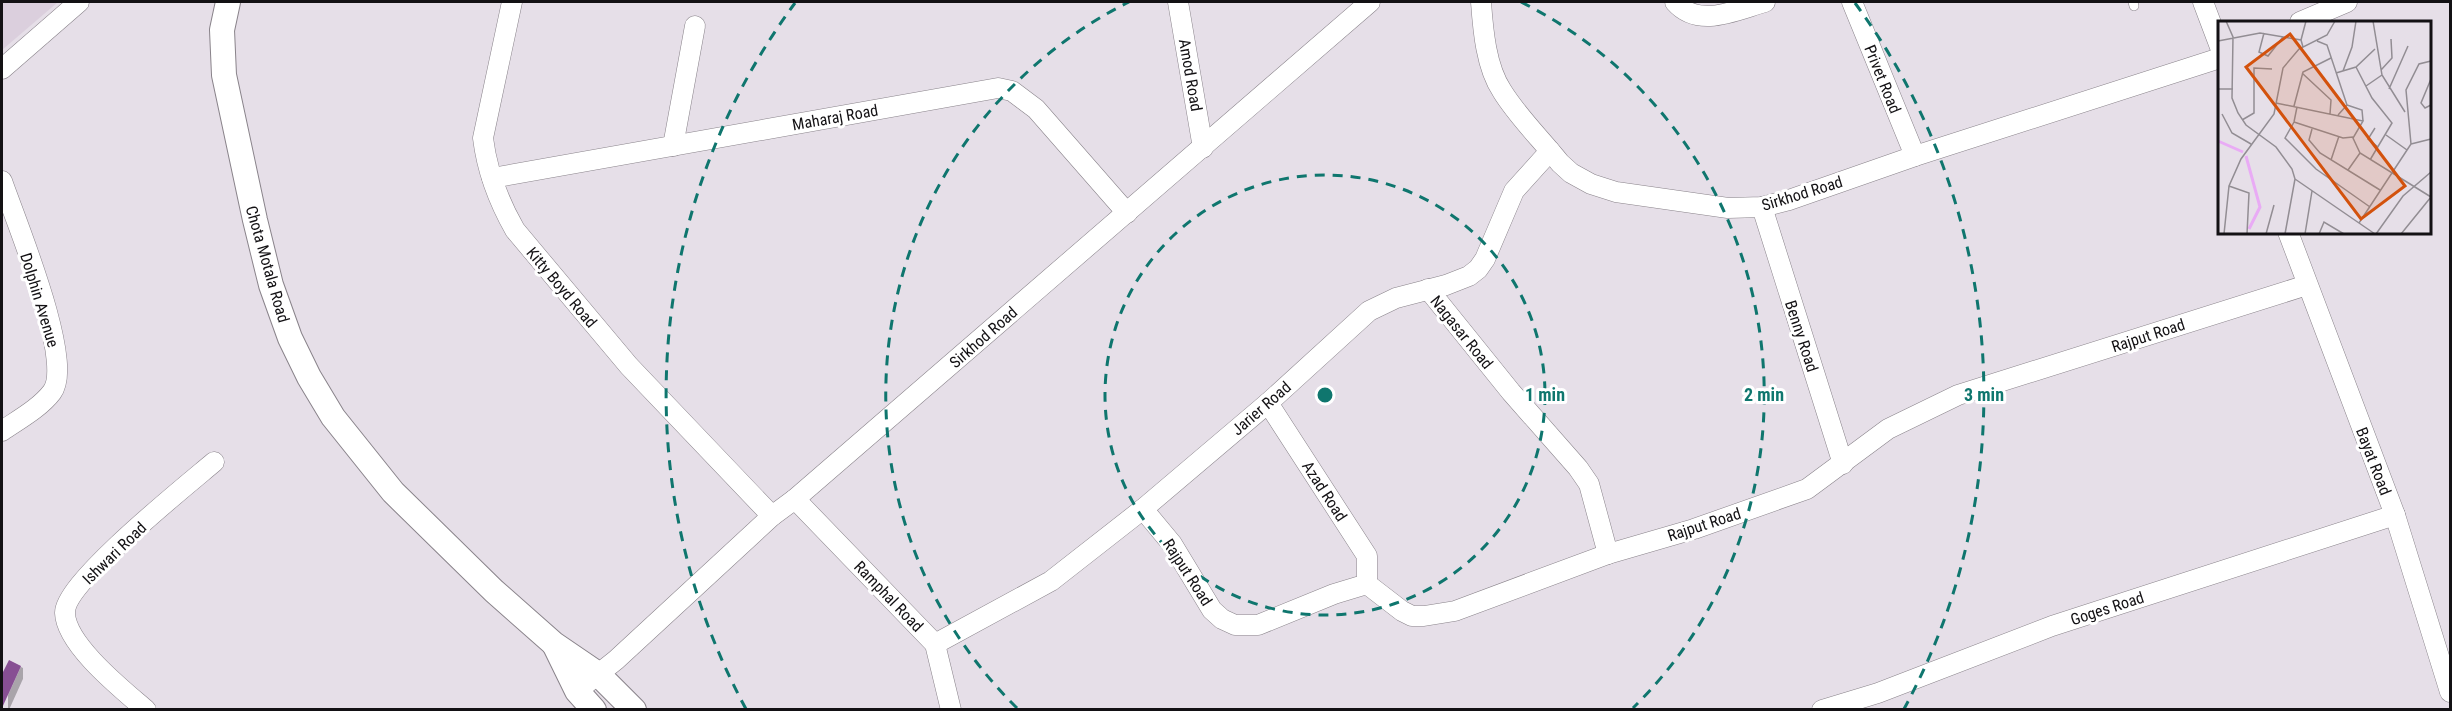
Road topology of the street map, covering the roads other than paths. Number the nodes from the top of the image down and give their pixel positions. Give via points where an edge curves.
1 (79, 2) edge
2 (228, 2) edge
3 (512, 2) edge
4 (1178, 2) edge
5 (1370, 2) edge
6 (1481, 2) edge
7 (1676, 2) edge
8 (1766, 2) edge
9 (1852, 2) edge
10 (2204, 2) edge
11 (2347, 2) edge
12 (2302, 21) edge
13 (695, 26) dead end
14 (2218, 41) edge
15 (2218, 59) edge
16 (2, 69) edge
17 (673, 146) junction
18 (1203, 148) junction
19 (1550, 151) junction
20 (1914, 156) junction
21 (492, 178) junction
22 (2, 181) edge
23 (1762, 207) junction
24 (1127, 213) junction
25 (2289, 234) edge
26 (2307, 285) junction
27 (1428, 289) junction
28 (1269, 403) junction
29 (2, 431) edge
30 (214, 462) dead end
31 (1843, 464) junction
32 (795, 499) junction
33 (1143, 509) junction
34 (2395, 515) junction
35 (772, 516) junction
36 (1608, 554) junction
37 (1367, 584) junction
38 (554, 644) junction
39 (935, 645) junction
40 (598, 674) junction
41 (577, 691) junction
42 (2451, 692) edge
43 (146, 710) edge
44 (594, 710) edge
45 (634, 710) edge
46 (951, 710) edge
47 (1822, 710) edge

1 - 16 street
2 - 38 street, Chota Motala Road via 222,30 224,75 250,199 271,285 309,377 333,417 393,492
3 - 21 street, Kitty Boyd Road via 483,138
4 - 18 street, Amod Road
5 - 18 street, Sirkhod Road
6 - 19 street, Sirkhod Road via 1491,65 1501,90
7 - 8 street via 1687,13 1710,17
9 - 20 street, Privet Road
10 - 14 street
11 - 12 street
13 - 17 street
15 - 20 street, Sirkhod Road
17 - 21 street, Maharaj Road
17 - 24 street, Maharaj Road via 998,88 1012,92 1036,110
18 - 24 street, Sirkhod Road
19 - 23 street, Sirkhod Road via 1571,173 1616,192 1728,208
19 - 27 street, Jarier Road via 1514,191 1478,269 1459,281
20 - 23 street, Sirkhod Road
21 - 35 street, Kitty Boyd Road via 515,230 567,295
22 - 29 street, Dolphin Avenue via 49,318 59,373 52,392
23 - 31 street, Benny Road
24 - 32 street, Sirkhod Road
25 - 26 street, Bayat Road
26 - 31 street, Rajput Road via 1958,395 1888,429
26 - 34 street, Bayat Road
27 - 28 street, Jarier Road via 1369,311
27 - 36 street, Nagasar Road via 1589,484
28 - 33 street, Jarier Road
28 - 37 street, Azad Road via 1367,556
30 - 43 street, Ishwari Road via 96,566 66,607 69,630 81,647
31 - 36 street, Rajput Road via 1806,489 1694,529
32 - 35 street, Sirkhod Road
32 - 39 street, Ramphal Road
33 - 37 street, Rajput Road via 1172,544 1212,610 1234,624 1258,625
33 - 39 street, Jarier Road via 1051,581
34 - 42 street, Bayat Road
34 - 47 street, Goges Road via 2052,626 1878,693
35 - 40 street, Sirkhod Road
36 - 37 street, Rajput Road via 1455,610 1424,616 1402,612
38 - 40 street, Chota Motala Road
38 - 41 street, Chota Motala Road
39 - 46 street, Ramphal Road
40 - 41 street, Sirkhod Road
40 - 45 street, Chota Motala Road
41 - 44 street, Chota Motala Road

